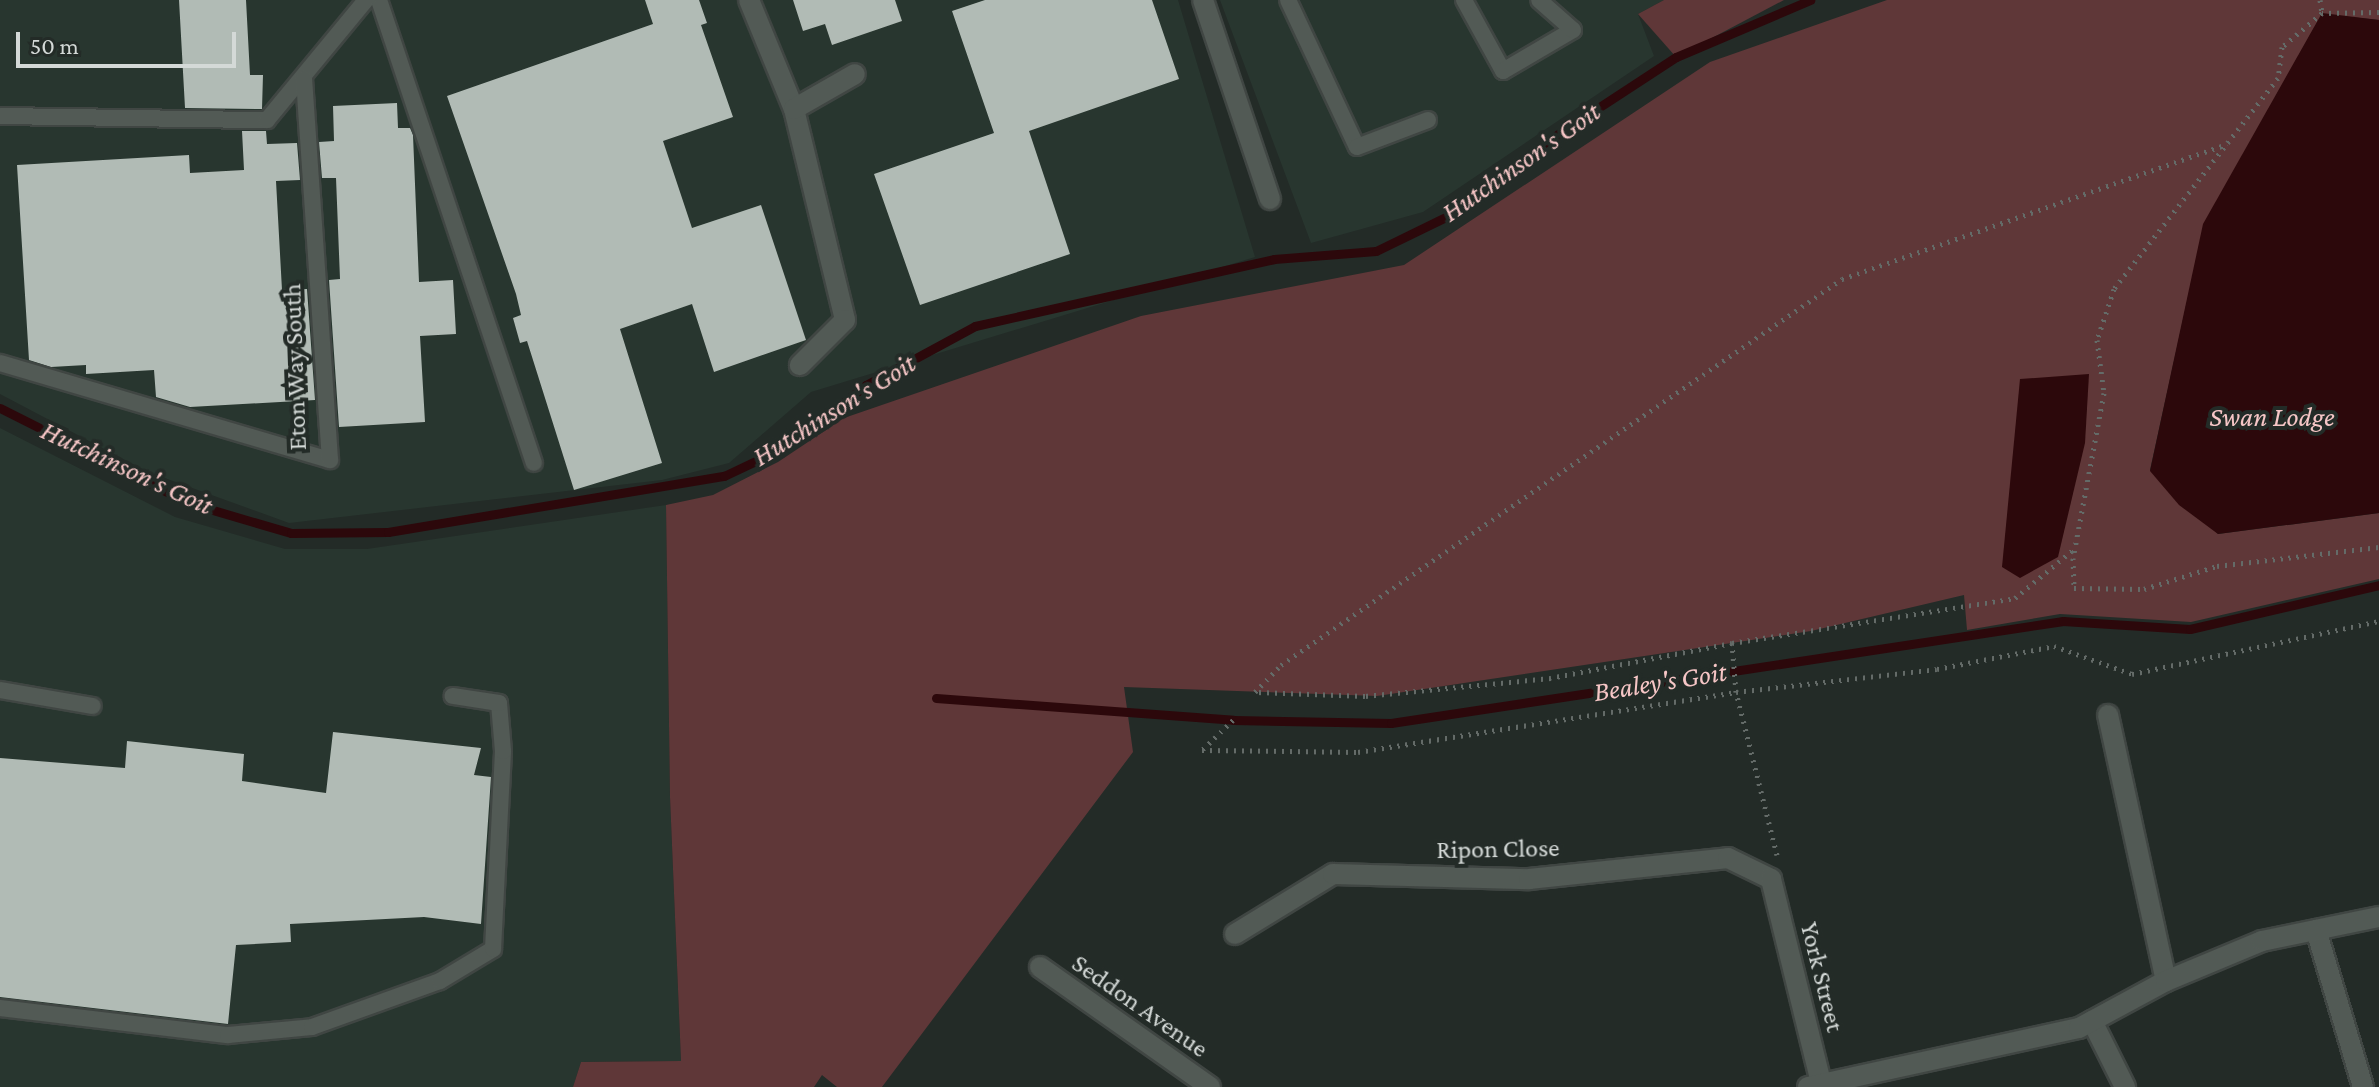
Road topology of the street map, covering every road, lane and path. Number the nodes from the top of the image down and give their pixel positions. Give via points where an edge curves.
1 (366, 0) edge
2 (379, 0) edge
3 (749, 0) edge
4 (1203, 0) edge
5 (1288, 0) edge
6 (1464, 0) edge
7 (1539, 0) edge
8 (2320, 0) edge
9 (2379, 12) edge
10 (2322, 13) junction
11 (855, 74) dead end
12 (304, 79) junction
13 (794, 109) junction
14 (0, 116) edge
15 (1428, 120) dead end
16 (2227, 144) junction
17 (1270, 199) dead end
18 (0, 363) edge
19 (800, 365) dead end
20 (534, 463) dead end
21 (2379, 547) edge
22 (2075, 549) junction
23 (2379, 621) edge
24 (1732, 643) junction
25 (0, 690) edge
26 (1736, 692) junction
27 (453, 696) dead end
28 (93, 706) dead end
29 (2108, 715) dead end
30 (1233, 720) dead end
31 (1771, 879) junction
32 (2379, 917) edge
33 (2316, 930) junction
34 (1235, 934) dead end
35 (1040, 967) dead end
36 (2166, 981) junction
37 (0, 1008) edge
38 (2092, 1021) junction
39 (1817, 1086) edge
40 (1210, 1087) edge
41 (2125, 1087) edge
42 (2363, 1087) edge

1 - 12 lane
2 - 20 lane
3 - 13 street
4 - 17 street
5 - 15 lane via 1357,147
6 - 7 lane via 1503,71 1573,30
8 - 10 path
9 - 10 path
10 - 16 path via 2282,47 2278,78
11 - 13 street
12 - 14 lane via 267,120
12 - 18 lane, Eton Way South via 330,460
13 - 19 street via 845,320
16 - 22 path via 2114,289 2097,340 2104,393
16 - 24 path via 1842,279 1281,665 1255,692 1365,696 1551,678
21 - 22 path via 2217,566 2144,589 2074,588
22 - 24 path via 2015,598
23 - 26 path via 2132,674 2054,646 1937,669
24 - 26 path
25 - 28 lane
26 - 30 path via 1358,752 1202,750
26 - 31 path via 1778,851
27 - 37 lane via 499,703 503,751 493,949 440,981 312,1027 228,1035
29 - 36 street
31 - 34 street, Ripon Close via 1728,858 1529,879 1333,874
31 - 39 street, York Street
32 - 33 street
33 - 36 street via 2262,941
33 - 42 street
35 - 40 street, Seddon Avenue
36 - 38 street
38 - 39 street
38 - 41 street

